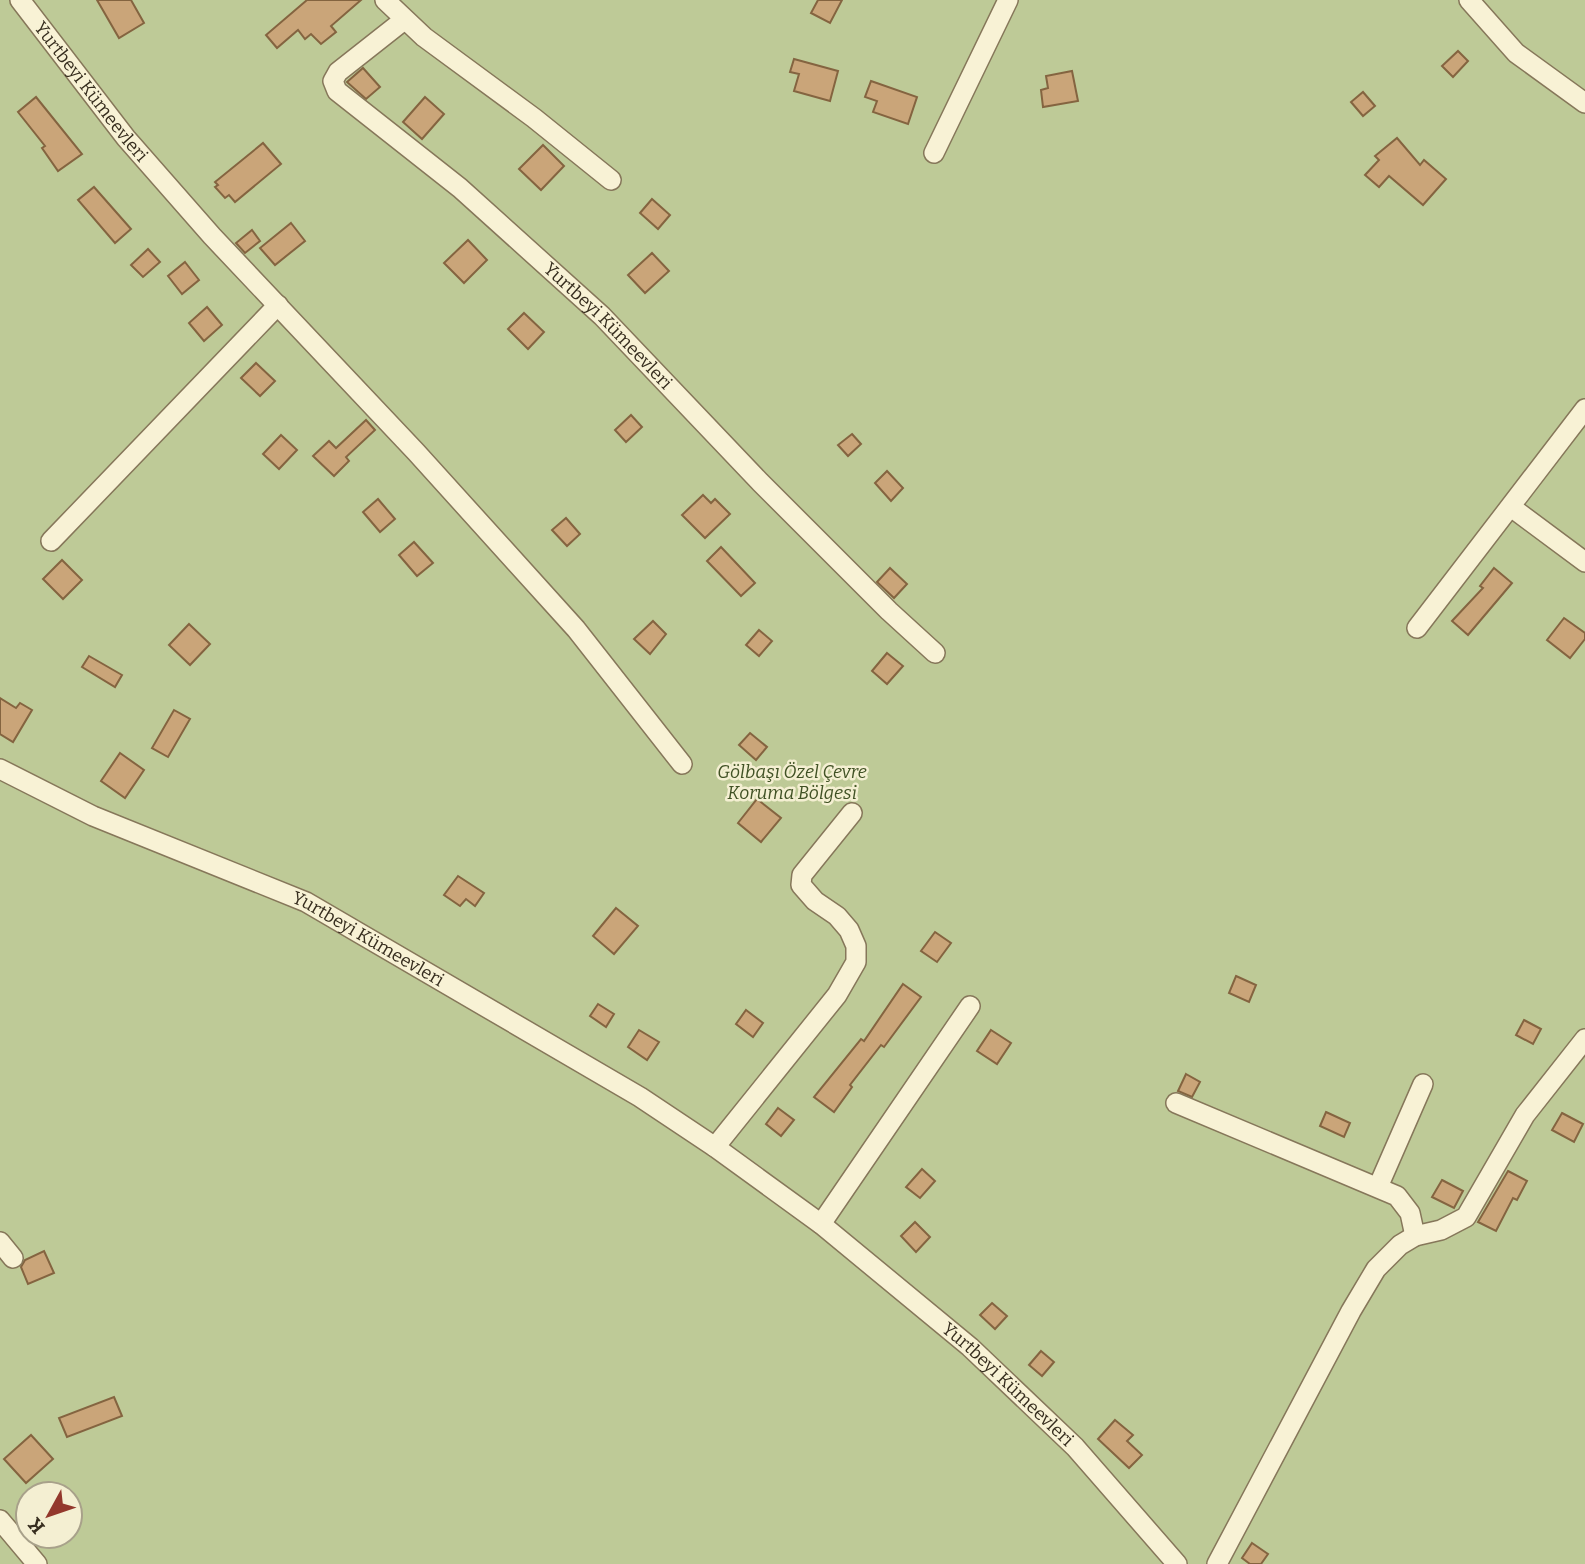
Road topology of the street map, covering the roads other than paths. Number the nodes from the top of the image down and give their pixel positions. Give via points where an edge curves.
1 (20, 0) edge
2 (385, 0) edge
3 (1008, 0) edge
4 (1469, 0) edge
5 (404, 20) junction
6 (1585, 103) edge
7 (934, 153) dead end
8 (611, 180) dead end
9 (278, 305) junction
10 (1585, 409) edge
11 (1511, 507) junction
12 (51, 541) dead end
13 (1585, 562) edge
14 (1417, 628) dead end
15 (935, 653) dead end
16 (682, 764) dead end
17 (0, 769) edge
18 (852, 813) dead end
19 (970, 1006) dead end
20 (1585, 1039) edge
21 (1423, 1084) dead end
22 (1176, 1103) dead end
23 (715, 1147) junction
24 (1378, 1186) junction
25 (821, 1224) junction
26 (1416, 1236) junction
27 (0, 1242) edge
28 (13, 1258) dead end
29 (0, 1520) edge
30 (37, 1564) edge
31 (1177, 1564) edge
32 (1217, 1564) edge

1 - 9 street, Yurtbeyi Kümeevleri via 126,138
2 - 5 street
3 - 7 street
4 - 6 street via 1516,52
5 - 8 street
5 - 15 street, Yurtbeyi Kümeevleri via 338,72 333,81 337,91 460,188 602,316 760,482
9 - 12 street
9 - 16 street, Yurtbeyi Kümeevleri via 576,629
10 - 11 street
11 - 13 street
11 - 14 street
17 - 23 street, Yurtbeyi Kümeevleri via 93,816 306,902 640,1097
18 - 23 street via 802,875 801,885 849,930 856,961 837,995
19 - 25 street
20 - 26 street via 1525,1115 1466,1217
21 - 24 street
22 - 24 street
23 - 25 street, Yurtbeyi Kümeevleri
24 - 26 street via 1404,1202
25 - 31 street, Yurtbeyi Kümeevleri via 1031,1403 1104,1478
26 - 32 street via 1388,1256 1370,1279
27 - 28 street
29 - 30 street

